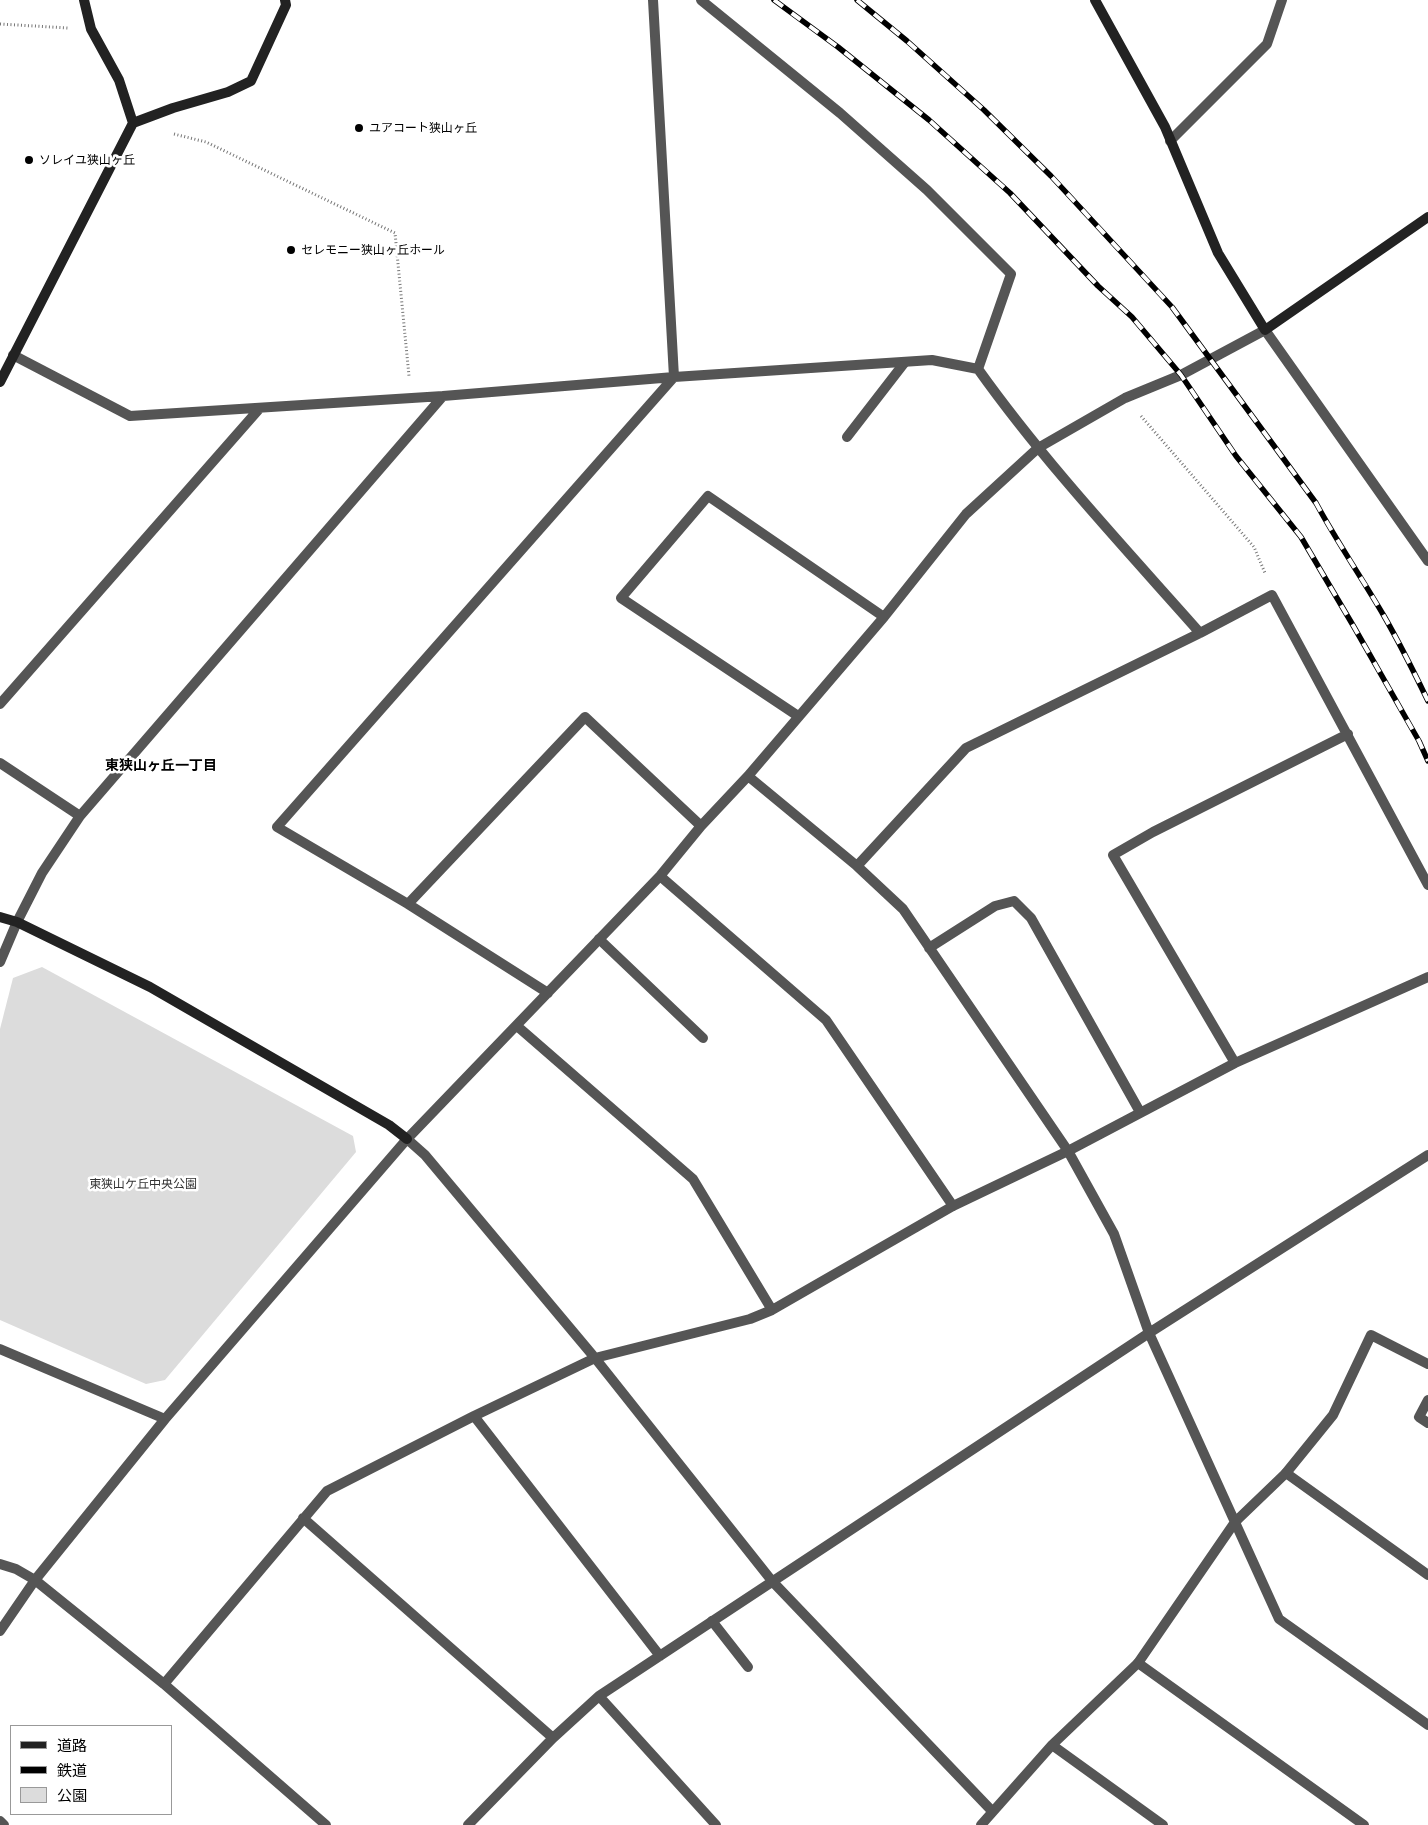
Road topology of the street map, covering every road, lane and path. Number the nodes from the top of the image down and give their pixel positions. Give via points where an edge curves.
1 (84, 0) edge
2 (286, 0) edge
3 (653, 0) edge
4 (701, 0) edge
5 (1095, 0) edge
6 (1282, 0) edge
7 (0, 24) edge
8 (91, 29) junction
9 (134, 123) junction
10 (1170, 141) junction
11 (1428, 217) edge
12 (1266, 330) junction
13 (13, 355) junction
14 (905, 362) junction
15 (978, 369) junction
16 (674, 377) junction
17 (0, 382) edge
18 (443, 396) junction
19 (411, 397) junction
20 (1125, 398) junction
21 (260, 408) junction
22 (848, 437) dead end
23 (1038, 448) junction
24 (1428, 561) edge
25 (1272, 595) junction
26 (884, 617) junction
27 (1200, 633) junction
28 (0, 704) edge
29 (798, 716) junction
30 (1348, 734) junction
31 (0, 763) edge
32 (748, 776) junction
33 (80, 816) junction
34 (701, 826) junction
35 (857, 866) junction
36 (660, 876) junction
37 (1428, 885) edge
38 (408, 904) junction
39 (0, 917) edge
40 (16, 922) junction
41 (599, 938) junction
42 (929, 948) junction
43 (0, 962) edge
44 (1428, 977) edge
45 (548, 993) junction
46 (517, 1026) junction
47 (703, 1038) dead end
48 (1235, 1063) junction
49 (1140, 1112) junction
50 (407, 1139) junction
51 (1068, 1151) junction
52 (1428, 1155) edge
53 (953, 1206) junction
54 (772, 1310) junction
55 (1150, 1334) junction
56 (0, 1349) edge
57 (595, 1358) junction
58 (1428, 1364) edge
59 (1428, 1400) edge
60 (474, 1416) junction
61 (165, 1419) junction
62 (1428, 1423) edge
63 (1286, 1473) junction
64 (304, 1518) junction
65 (1235, 1522) junction
66 (0, 1564) edge
67 (1428, 1575) edge
68 (36, 1580) junction
69 (772, 1581) junction
70 (712, 1621) junction
71 (0, 1631) edge
72 (660, 1656) junction
73 (1138, 1663) junction
74 (748, 1667) dead end
75 (164, 1684) junction
76 (599, 1696) junction
77 (1428, 1725) edge
78 (553, 1738) junction
79 (1052, 1745) junction
80 (992, 1811) junction
81 (0, 1821) edge
82 (324, 1824) edge
83 (4, 1825) edge
84 (468, 1825) edge
85 (716, 1825) edge
86 (981, 1825) edge
87 (1163, 1825) edge
88 (1364, 1825) edge

1 - 8 street
2 - 9 street via 251,81 228,92
3 - 16 street
4 - 15 street via 840,113 927,190 1011,274
5 - 10 street
6 - 10 street via 1267,44
7 - 8 path
8 - 9 street via 119,80
9 - 13 street
9 - 19 path via 206,142 395,233
10 - 12 street via 1218,254
11 - 12 street
12 - 20 street via 1181,375
12 - 24 street
13 - 17 street
13 - 21 street via 130,416
14 - 15 street via 932,360
14 - 16 street
14 - 22 street
15 - 23 street
16 - 18 street
16 - 38 street via 278,828
18 - 19 street
18 - 33 street
19 - 21 street
20 - 23 street
20 - 25 path via 1254,547
21 - 28 street
23 - 26 street via 966,514
23 - 27 street
25 - 27 street
25 - 30 street
26 - 29 street
26 - 29 street via 708,496 621,598
27 - 35 street via 966,748
29 - 32 street
30 - 37 street
30 - 48 street via 1152,832 1114,855
31 - 33 street
32 - 34 street
32 - 35 street
33 - 40 street via 42,873
34 - 36 street
34 - 38 street via 585,717
35 - 42 street via 903,909
36 - 41 street
36 - 53 street via 826,1020
38 - 45 street
39 - 40 street
40 - 43 street
40 - 50 street via 150,987 389,1125
41 - 45 street
41 - 47 street
42 - 49 street via 994,906 1014,901 1031,918
42 - 51 street
44 - 48 street
45 - 46 street
46 - 50 street
46 - 54 street via 693,1179
48 - 49 street
49 - 51 street
50 - 57 street via 425,1155
50 - 61 street
51 - 53 street
51 - 55 street via 1114,1234
52 - 55 street
53 - 54 street
54 - 57 street via 750,1319
55 - 65 street
55 - 69 street
56 - 61 street
57 - 60 street
57 - 69 street
58 - 63 street via 1371,1335 1332,1415
59 - 62 street via 1419,1417
60 - 64 street via 327,1491
60 - 72 street
61 - 68 street
63 - 65 street
63 - 67 street
64 - 75 street
64 - 78 street
65 - 73 street
65 - 77 street via 1279,1619
66 - 68 street
68 - 71 street
68 - 75 street
69 - 70 street
69 - 80 street
70 - 72 street
70 - 74 street
72 - 76 street
73 - 79 street
73 - 88 street
75 - 82 street
76 - 78 street
76 - 85 street
78 - 84 street
79 - 80 street
79 - 87 street
80 - 86 street
81 - 83 street

